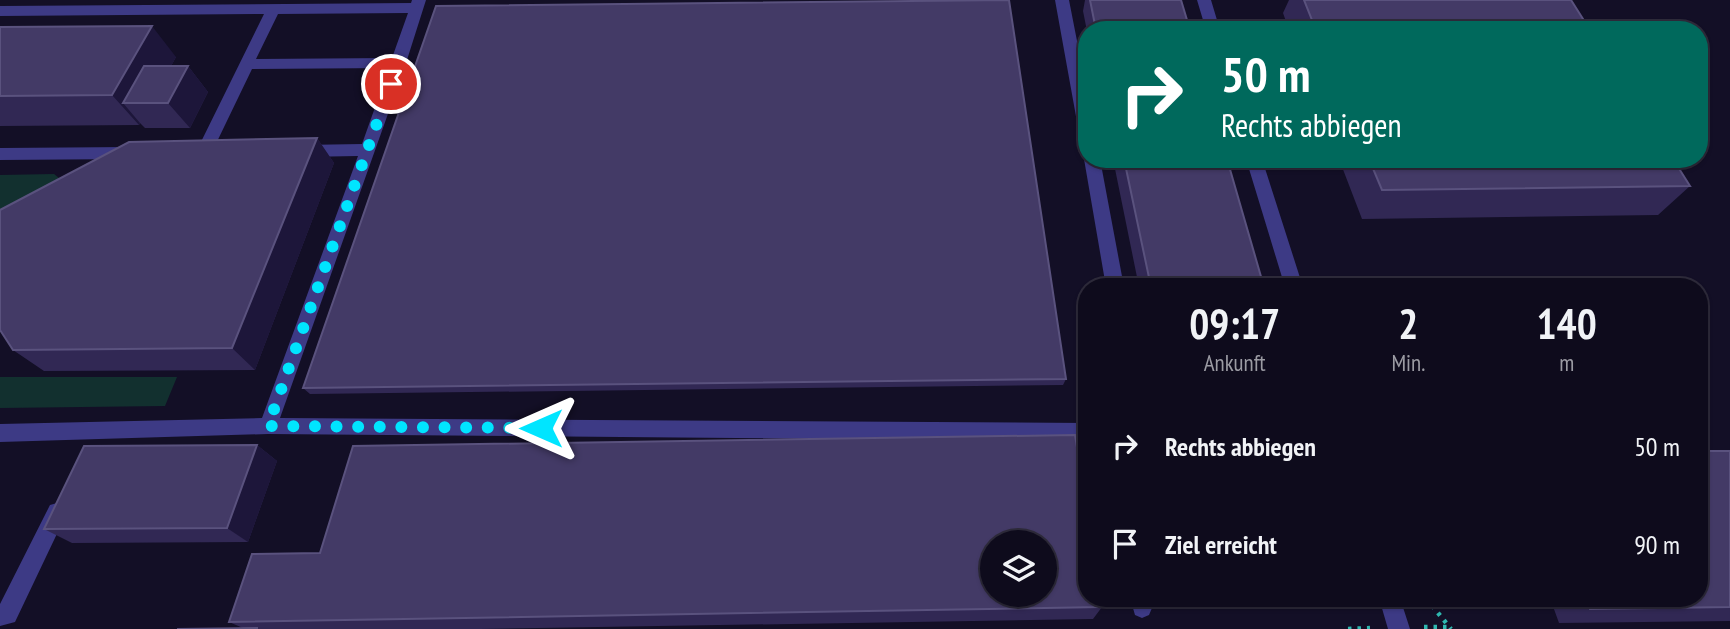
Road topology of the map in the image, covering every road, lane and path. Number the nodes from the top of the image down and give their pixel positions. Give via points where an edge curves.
1 (1062, 0) edge
2 (1204, 0) edge
3 (417, 4) edge
4 (273, 10) junction
5 (0, 11) edge
6 (1210, 21) edge
7 (399, 62) junction
8 (247, 64) junction
9 (1078, 85) edge
10 (368, 150) junction
11 (286, 151) edge
12 (150, 152) edge
13 (204, 152) edge
14 (0, 154) edge
15 (1093, 168) edge
16 (1257, 168) edge
17 (1113, 278) edge
18 (1291, 278) edge
19 (268, 426) junction
20 (96, 430) junction
21 (1078, 432) edge
22 (0, 433) edge
23 (84, 455) edge
24 (67, 492) edge
25 (1392, 607) edge
26 (1433, 607) edge
27 (0, 615) edge
28 (1399, 629) edge
29 (1451, 629) edge

1 - 9 street
2 - 6 street
3 - 4 street
3 - 7 street
4 - 5 street
4 - 8 street
7 - 8 street
7 - 10 street
8 - 13 street
10 - 11 street
10 - 19 street
12 - 14 street
15 - 17 street
16 - 18 street
19 - 20 street
19 - 21 street
20 - 22 street
20 - 23 street
24 - 27 street via 8,615
25 - 28 street
26 - 29 path

